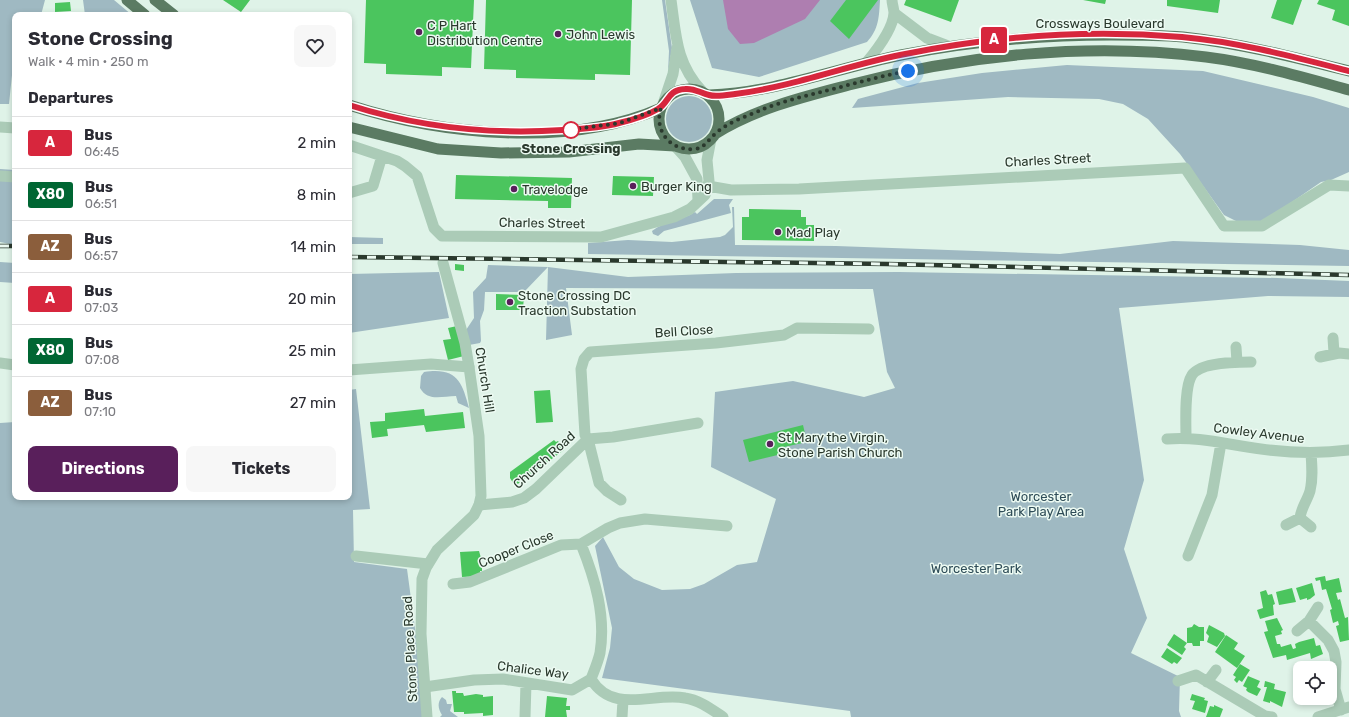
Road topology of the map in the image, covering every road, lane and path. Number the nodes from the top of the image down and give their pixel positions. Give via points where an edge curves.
1 (127, 0) edge
2 (155, 0) edge
3 (671, 0) edge
4 (892, 0) edge
5 (141, 12) edge
6 (170, 12) edge
7 (894, 13) junction
8 (948, 46) junction
9 (677, 47) junction
10 (866, 63) junction
11 (1349, 71) edge
12 (1349, 90) edge
13 (706, 93) junction
14 (663, 104) junction
15 (352, 106) edge
16 (0, 127) edge
17 (12, 128) edge
18 (352, 128) edge
19 (713, 136) junction
20 (352, 146) edge
21 (675, 146) junction
22 (382, 156) junction
23 (0, 176) edge
24 (12, 177) edge
25 (708, 186) junction
26 (1349, 186) edge
27 (352, 192) edge
28 (698, 200) junction
29 (442, 263) dead end
30 (869, 329) dead end
31 (1333, 338) dead end
32 (1236, 347) dead end
33 (1334, 353) junction
34 (1349, 354) edge
35 (1320, 357) dead end
36 (1237, 362) junction
37 (1251, 362) dead end
38 (0, 363) edge
39 (12, 365) edge
40 (469, 368) junction
41 (352, 370) edge
42 (698, 423) dead end
43 (1186, 437) junction
44 (588, 439) junction
45 (1167, 439) dead end
46 (1221, 443) junction
47 (1349, 450) edge
48 (1311, 453) junction
49 (621, 500) dead end
50 (479, 505) junction
51 (1300, 518) junction
52 (1286, 525) dead end
53 (727, 526) dead end
54 (1311, 527) dead end
55 (581, 544) junction
56 (356, 556) dead end
57 (1188, 556) dead end
58 (428, 564) junction
59 (453, 584) dead end
60 (1318, 607) dead end
61 (1309, 622) junction
62 (1296, 631) dead end
63 (1216, 670) dead end
64 (591, 679) junction
65 (1178, 681) dead end
66 (526, 682) junction
67 (1207, 682) junction
68 (425, 687) junction
69 (623, 700) junction
70 (1345, 708) edge
71 (427, 717) edge
72 (525, 717) edge
73 (622, 717) edge
74 (723, 717) edge
75 (1267, 717) edge
76 (1318, 717) edge

1 - 5 main road
2 - 6 main road
3 - 9 street
4 - 7 street
7 - 8 street via 927,38
7 - 10 street via 880,46
8 - 10 main road, Crossways Boulevard
8 - 11 main road, Crossways Boulevard via 1020,37 1182,37 1247,47
9 - 13 street via 689,77
9 - 14 street via 673,74
10 - 13 main road, Crossways Boulevard via 764,89 733,94
12 - 19 main road via 1284,72 1206,57 1133,52 1045,54 946,63 883,76 762,110
13 - 14 main road via 681,89 673,92
13 - 19 main road via 719,113 718,125
14 - 15 main road via 637,118 613,125 520,133 444,127 400,119
14 - 21 main road via 659,117 660,130
16 - 17 street
18 - 21 main road via 438,149 501,153 569,152 639,144
19 - 21 main road via 697,149
19 - 25 street via 707,158
20 - 22 street
21 - 28 street via 685,157 697,179
22 - 27 street via 373,186
22 - 28 street, Charles Street via 402,164 417,176 434,228 442,236 601,237 678,215 690,209
23 - 24 street
25 - 26 street, Charles Street via 731,190 799,189 1185,168 1224,226 1262,226 1329,186
25 - 28 street, Charles Street via 705,195
29 - 40 street, Church Hill via 466,345
30 - 44 street, Bell Close via 797,328 784,335 716,343 591,352 584,358 581,369 585,435
31 - 33 street
32 - 36 street
33 - 34 street
33 - 35 street
36 - 37 street
36 - 43 street via 1202,368 1192,374 1188,383
38 - 39 street
40 - 41 street via 431,364
40 - 50 street, Church Hill via 479,436
42 - 44 street, Church Road
43 - 45 street, Cowley Avenue
43 - 46 street, Cowley Avenue
44 - 49 street via 599,483
44 - 50 street, Church Road via 524,498 512,502
46 - 48 street, Cowley Avenue
46 - 57 street via 1212,495
47 - 48 street, Cowley Avenue
48 - 51 street via 1312,485
50 - 58 street, Stone Place Road via 474,515 439,547
51 - 52 street
51 - 54 street
53 - 55 street, Cooper Close via 633,520 608,528
55 - 59 street, Cooper Close via 561,545 470,582
55 - 64 street via 602,610 600,653
56 - 58 street
58 - 68 street, Stone Place Road via 421,586
60 - 61 street
61 - 62 street
61 - 70 street via 1328,640 1335,654 1335,689
63 - 67 street
64 - 66 street, Chalice Way via 572,690
64 - 69 street via 596,687
65 - 67 street via 1196,675
66 - 68 street, Chalice Way via 502,679 474,680
66 - 72 street
67 - 75 street
68 - 71 street, Stone Place Road
69 - 73 street
69 - 74 street via 686,698 706,706
70 - 76 street

